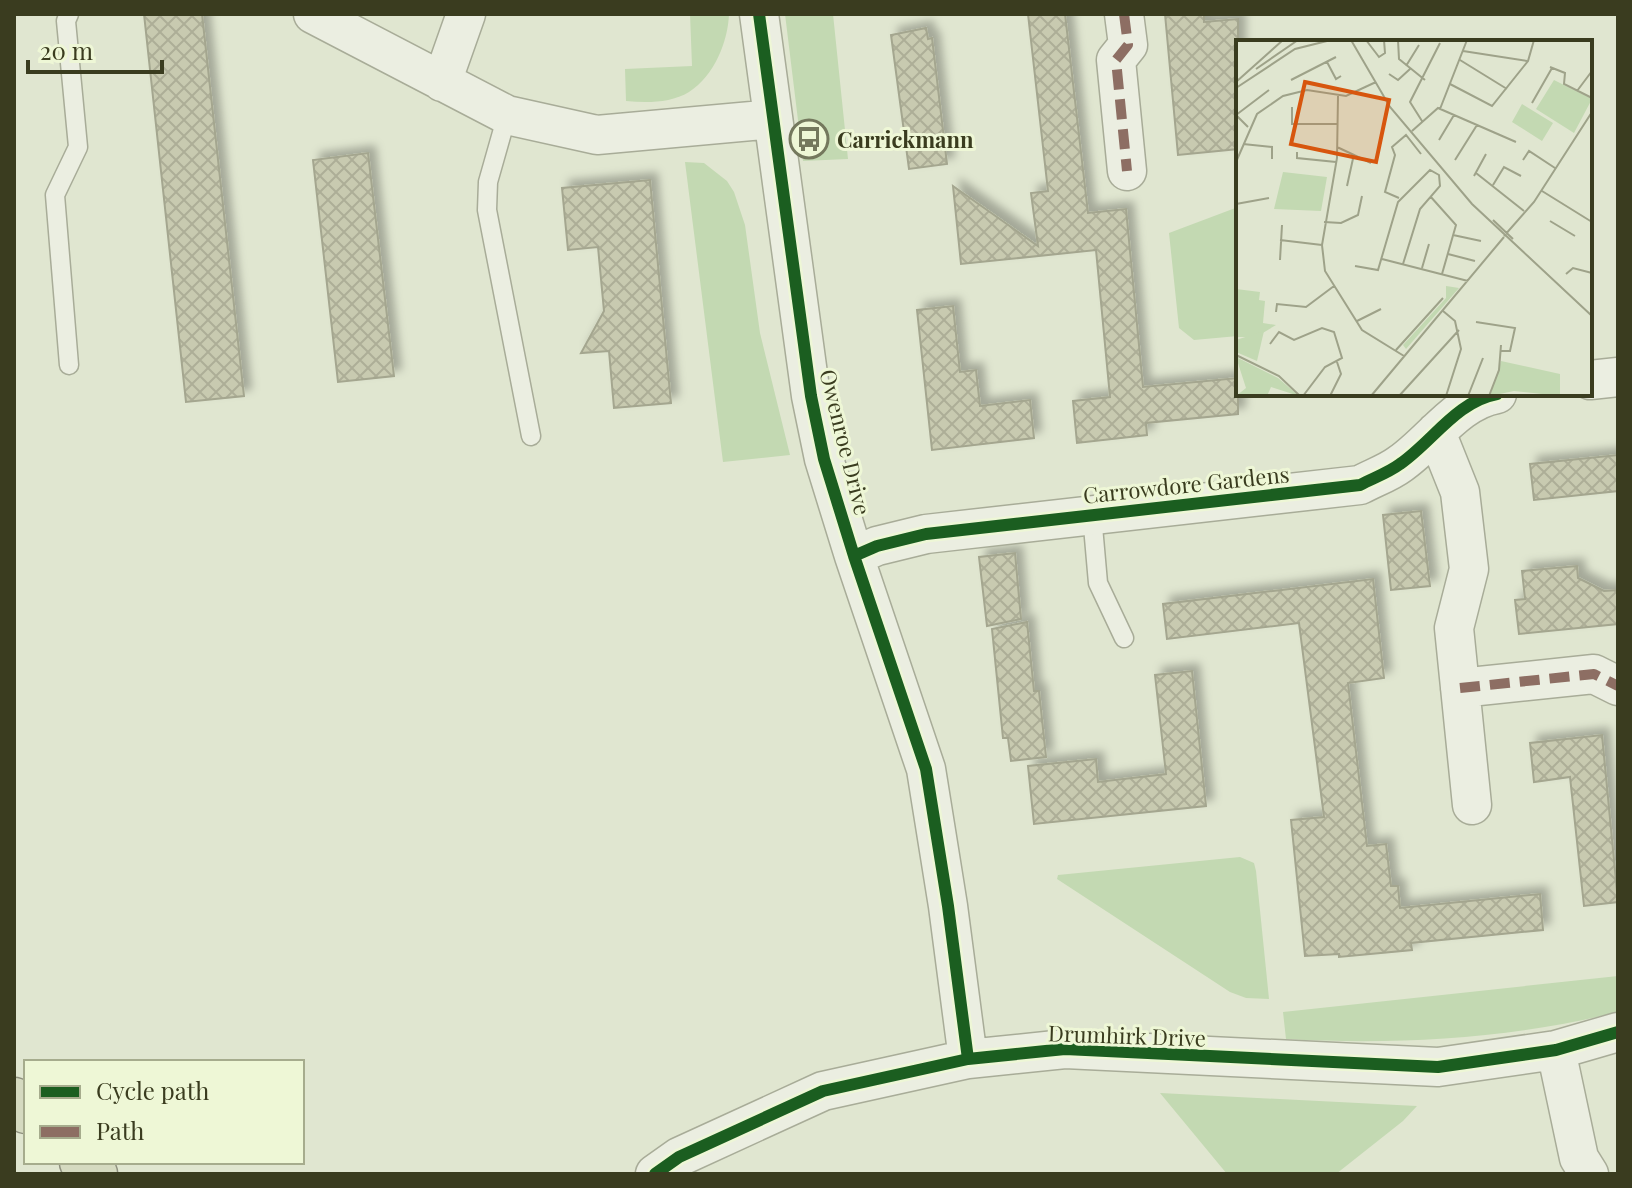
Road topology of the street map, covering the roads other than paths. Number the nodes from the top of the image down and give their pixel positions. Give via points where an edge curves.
1 (69, 14) edge
2 (313, 14) edge
3 (466, 14) edge
4 (759, 14) edge
5 (1124, 14) edge
6 (442, 82) junction
7 (507, 115) junction
8 (773, 119) junction
9 (1127, 171) dead end
10 (69, 365) dead end
11 (1618, 377) edge
12 (1592, 380) edge
13 (1486, 396) edge
14 (1436, 432) junction
15 (531, 436) dead end
16 (1092, 515) junction
17 (854, 556) junction
18 (1124, 638) dead end
19 (1618, 686) edge
20 (1460, 688) junction
21 (1472, 805) dead end
22 (1618, 1032) edge
23 (1556, 1050) junction
24 (968, 1059) junction
25 (655, 1174) edge
26 (1589, 1174) edge

1 - 10 lane via 78,147 55,195
2 - 6 street
3 - 6 street
4 - 8 street, Owenroe Drive
5 - 9 street via 1128,45 1116,60
6 - 7 street
7 - 8 street via 597,135
7 - 15 lane via 488,182 487,210
8 - 17 street, Owenroe Drive via 811,396
11 - 12 street
13 - 14 street, Carrowdore Gardens
14 - 16 street, Carrowdore Gardens via 1401,464 1360,485
14 - 20 street via 1460,492 1469,569 1454,628
16 - 17 street, Carrowdore Gardens via 926,534
16 - 18 lane via 1098,583
17 - 24 street, Owenroe Drive via 926,769
19 - 20 street via 1594,674
20 - 21 street
22 - 23 street, Drumhirk Drive
23 - 24 street, Drumhirk Drive via 1438,1067 1065,1049
23 - 26 street via 1579,1158
24 - 25 street, Drumhirk Drive via 823,1091 679,1157

